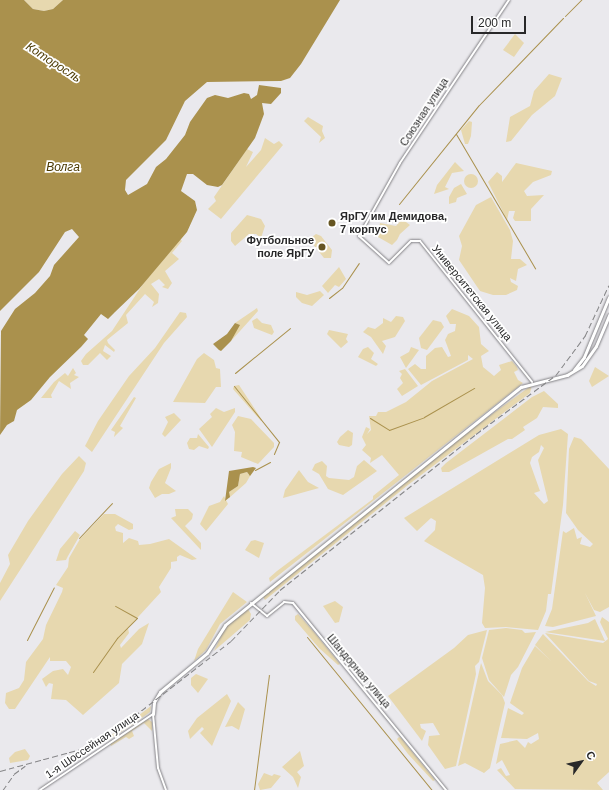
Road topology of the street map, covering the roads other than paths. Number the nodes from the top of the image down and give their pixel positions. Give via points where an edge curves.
1 (509, 0) edge
2 (359, 237) joint
3 (609, 297) edge
4 (609, 315) edge
5 (586, 351) junction
6 (592, 354) junction
7 (573, 372) junction
8 (532, 382) junction
9 (251, 603) junction
10 (153, 714) junction
11 (40, 790) edge
12 (166, 790) edge
13 (446, 790) edge

1 - 2 street, Союзная улица via 400,163
2 - 8 street, Университетская улица via 389,263 411,241 420,241
3 - 5 main road
4 - 6 main road
5 - 6 main road
5 - 7 main road
6 - 7 main road
7 - 8 main road
8 - 9 main road via 521,387
9 - 10 main road via 225,625 207,653 160,692 154,702
9 - 13 street, Шандорная улица via 267,616 284,602 293,603
10 - 11 street, 1-я Шоссейная улица
10 - 12 street via 159,772

